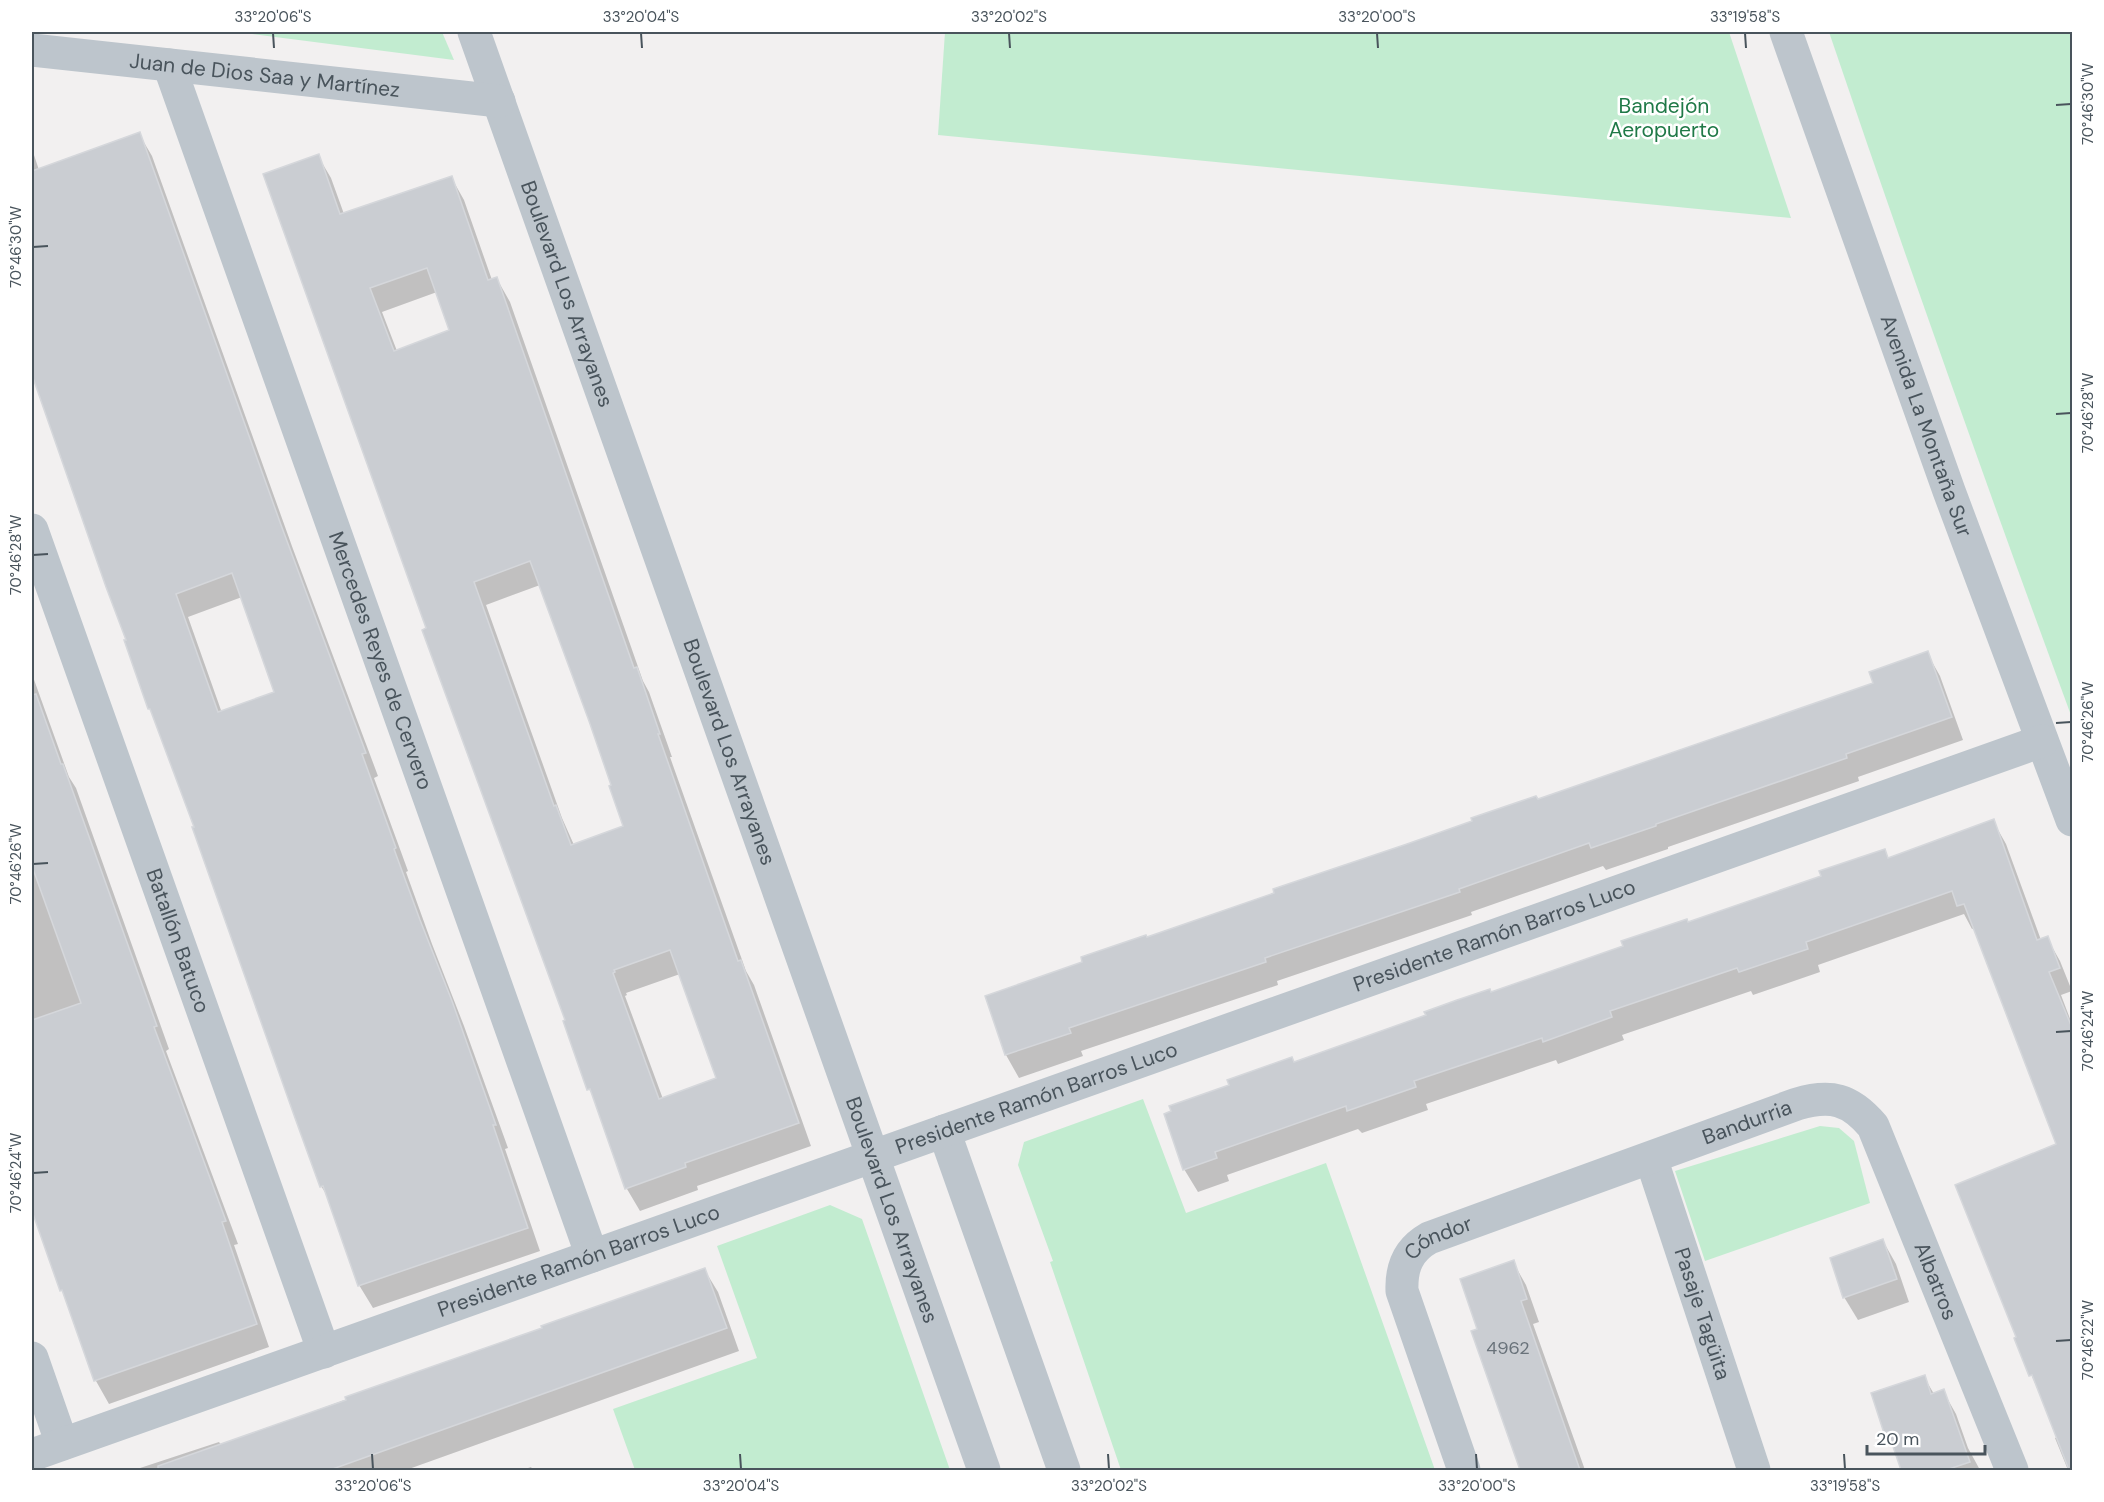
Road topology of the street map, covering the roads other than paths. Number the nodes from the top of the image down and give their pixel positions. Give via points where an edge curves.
1 (474, 32) edge
2 (1786, 32) edge
3 (32, 50) edge
4 (169, 65) junction
5 (499, 100) junction
6 (32, 530) edge
7 (2042, 741) junction
8 (2073, 820) edge
9 (1847, 1103) joint
10 (944, 1131) junction
11 (872, 1157) junction
12 (1650, 1158) junction
13 (592, 1256) junction
14 (324, 1352) junction
15 (32, 1358) edge
16 (62, 1444) junction
17 (32, 1455) edge
18 (984, 1470) edge
19 (1064, 1470) edge
20 (1464, 1470) edge
21 (1754, 1470) edge
22 (2012, 1470) edge

1 - 5 street, Boulevard Los Arrayanes
2 - 7 street, Avenida La Montaña Sur
3 - 4 street, Juan de Dios Saa y Martínez
4 - 5 street, Juan de Dios Saa y Martínez
4 - 13 street, Mercedes Reyes de Cervero
5 - 11 street, Boulevard Los Arrayanes
6 - 14 street, Batallón Batuco
7 - 8 street, Avenida La Montaña Sur
7 - 10 street, Presidente Ramón Barros Luco
9 - 12 street, Bandurria via 1813,1100
9 - 22 street, Albatros via 1874,1126
10 - 11 street, Presidente Ramón Barros Luco
10 - 19 street
11 - 13 street, Presidente Ramón Barros Luco
11 - 18 street, Boulevard Los Arrayanes
12 - 20 street, Cóndor via 1429,1238 1411,1252 1401,1277 1402,1291
12 - 21 street, Pasaje Tagüita
13 - 14 street, Presidente Ramón Barros Luco
14 - 16 street, Presidente Ramón Barros Luco
15 - 16 street
16 - 17 street, Presidente Ramón Barros Luco

